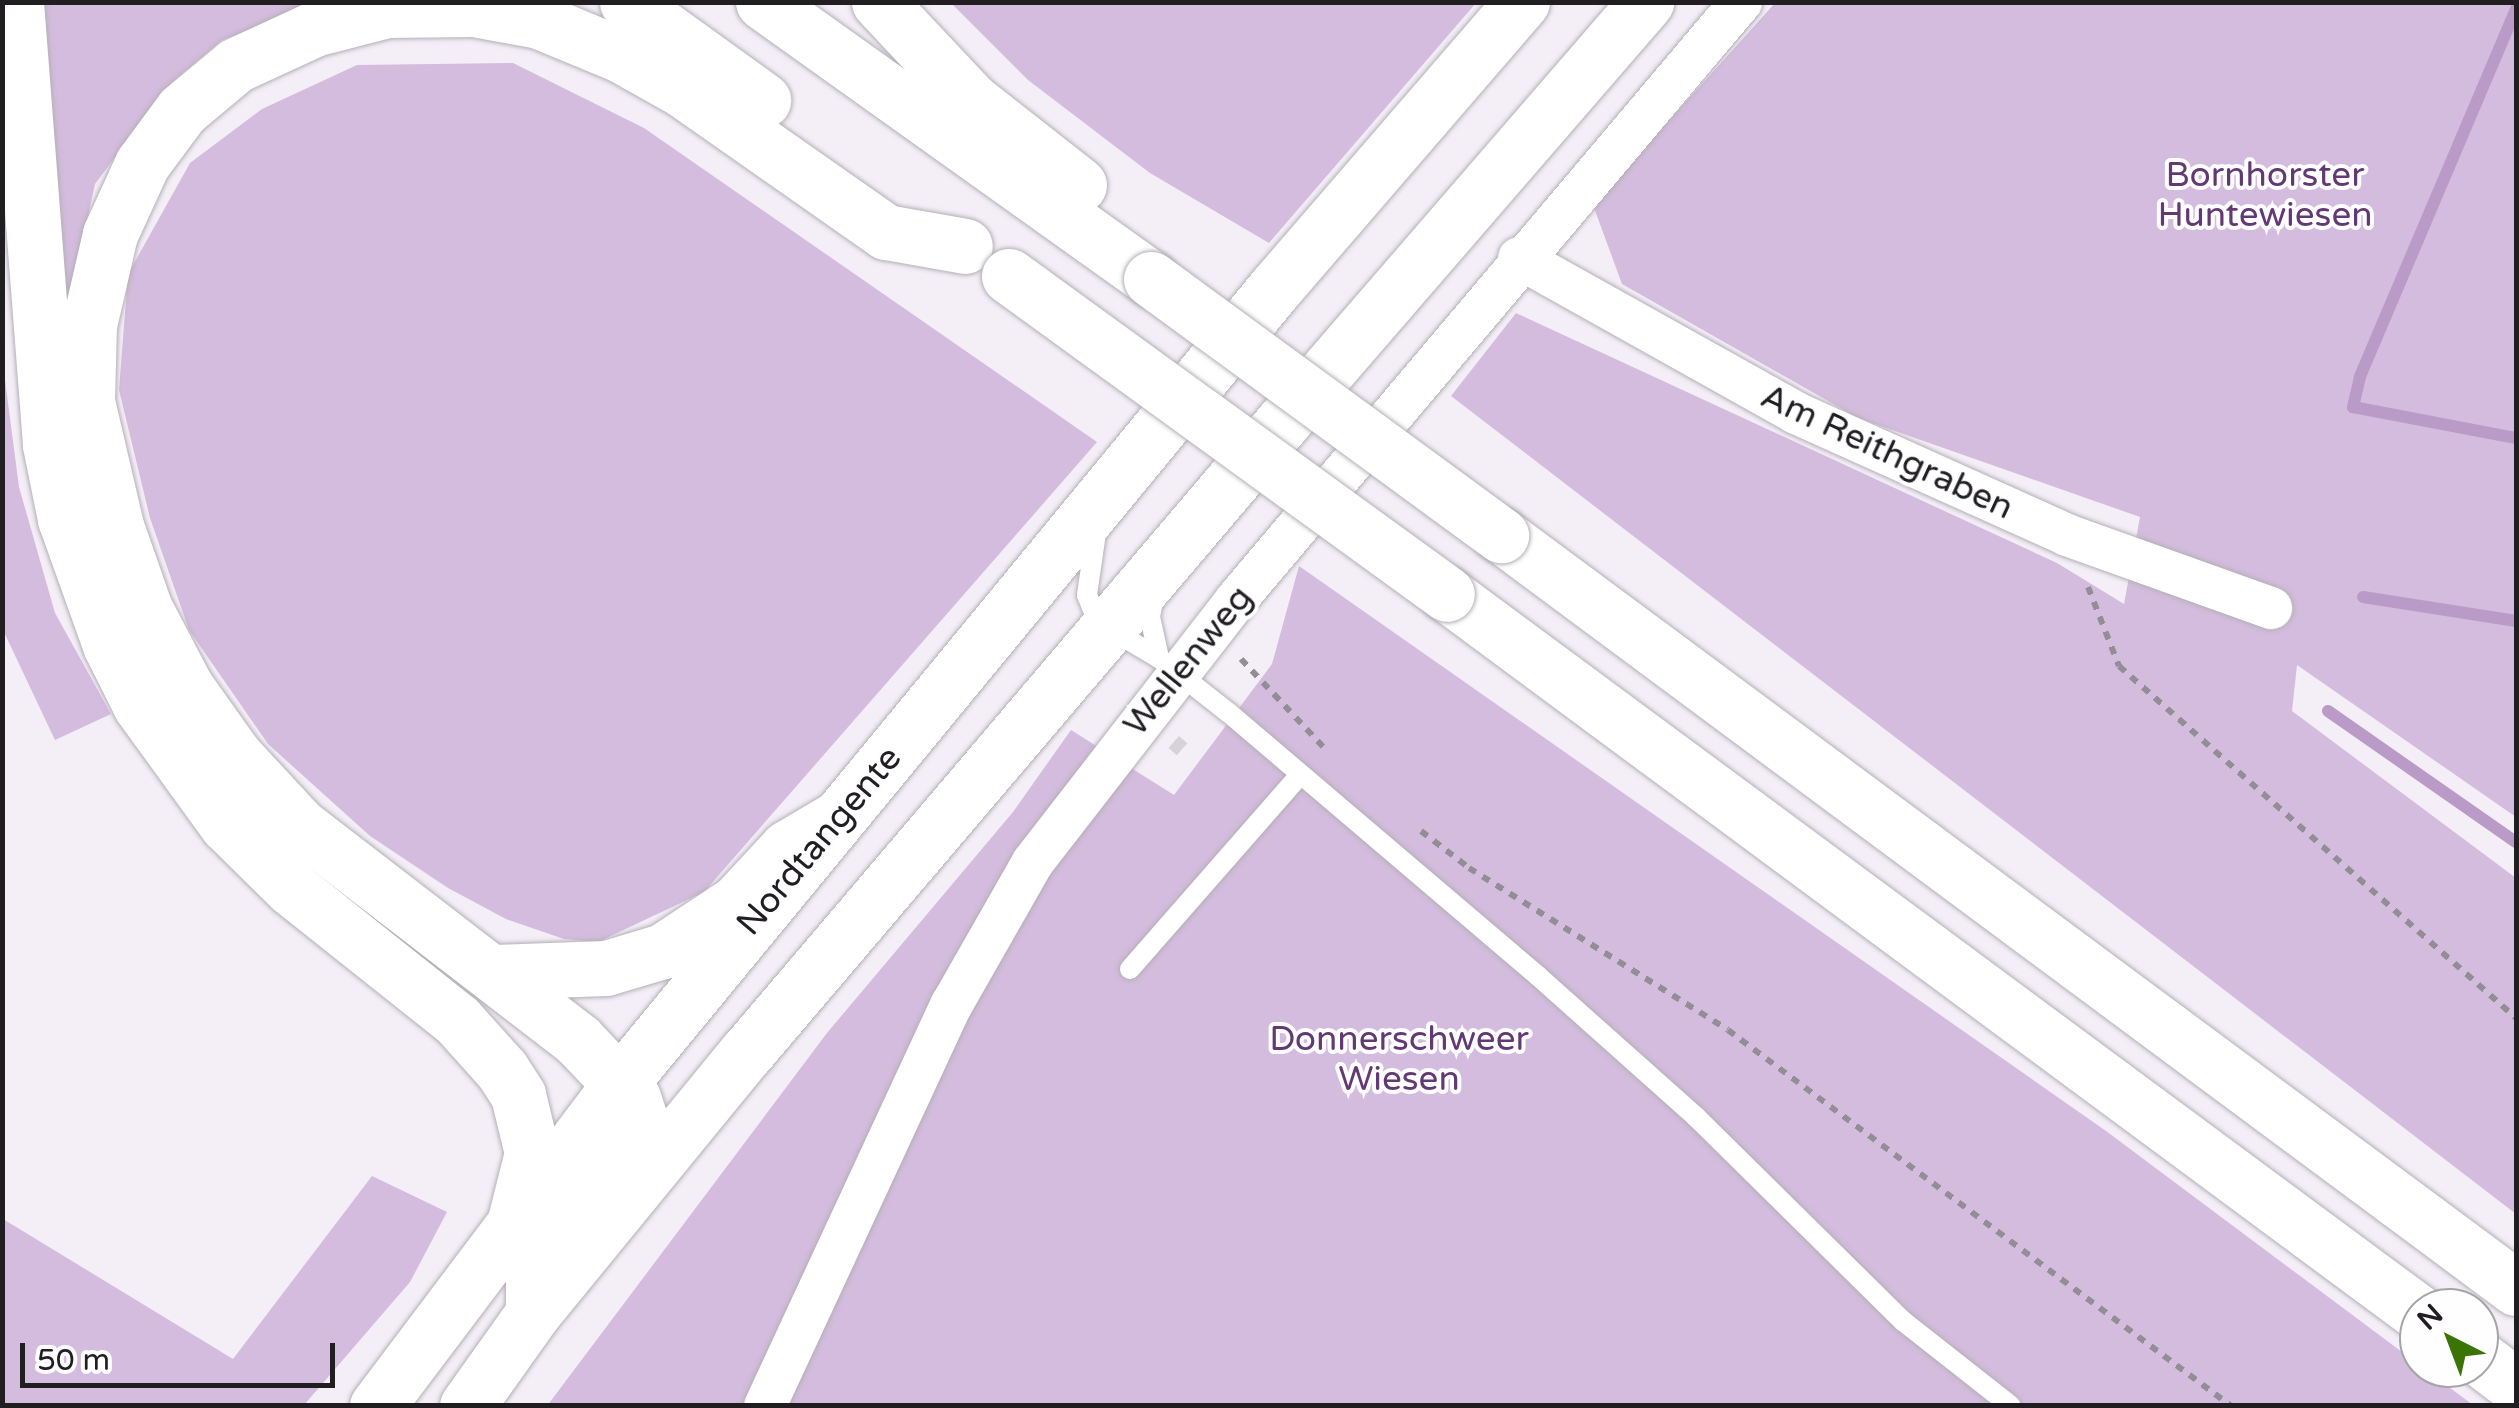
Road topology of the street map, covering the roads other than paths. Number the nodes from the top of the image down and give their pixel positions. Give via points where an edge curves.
1 (16, 2) edge
2 (627, 2) edge
3 (762, 2) edge
4 (878, 2) edge
5 (1522, 2) edge
6 (1646, 2) edge
7 (1742, 2) edge
8 (1071, 201) junction
9 (965, 246) junction
10 (1519, 258) junction
11 (1116, 475) junction
12 (1159, 564) junction
13 (2272, 608) dead end
14 (1104, 627) junction
15 (1168, 665) junction
16 (1298, 777) junction
17 (836, 819) junction
18 (1130, 969) dead end
19 (494, 972) junction
20 (622, 1081) junction
21 (515, 1220) junction
22 (2516, 1288) edge
23 (2399, 1297) edge
24 (533, 1313) junction
25 (378, 1406) edge
26 (466, 1406) edge
27 (765, 1406) edge
28 (2011, 1406) edge

1 - 21 highway via 50,445 65,519 110,645 150,719 227,824 291,888 458,1021 502,1070 518,1096 532,1153
2 - 9 highway
3 - 8 highway
4 - 8 highway
5 - 11 highway, Nordtangente
6 - 12 highway
7 - 10 street, Wellenweg
8 - 22 highway, bridge via 1151,279
9 - 19 highway via 886,232 683,90 621,55 539,21 473,9 388,10 314,30 236,65 182,110 142,164 110,234 89,324 87,400 116,526 145,608 186,687 235,756 298,824
9 - 23 highway, bridge
10 - 13 street, Am Reithgraben via 1796,413 2067,535
10 - 15 street, Wellenweg via 1215,626
11 - 14 lane via 1088,564 1090,608
11 - 17 highway, Nordtangente via 986,644
12 - 14 highway
12 - 15 lane via 1150,617
14 - 15 lane
14 - 24 highway
15 - 16 lane
15 - 27 street, Wellenweg via 990,932
16 - 18 lane
16 - 28 lane via 1553,989 1696,1117 1904,1321
17 - 19 highway via 787,848 736,902 662,951 606,968
17 - 20 highway, Nordtangente
19 - 20 highway
20 - 21 highway, Nordtangente
20 - 24 highway via 636,1108 639,1136 533,1282
21 - 25 highway, Nordtangente
24 - 26 highway

